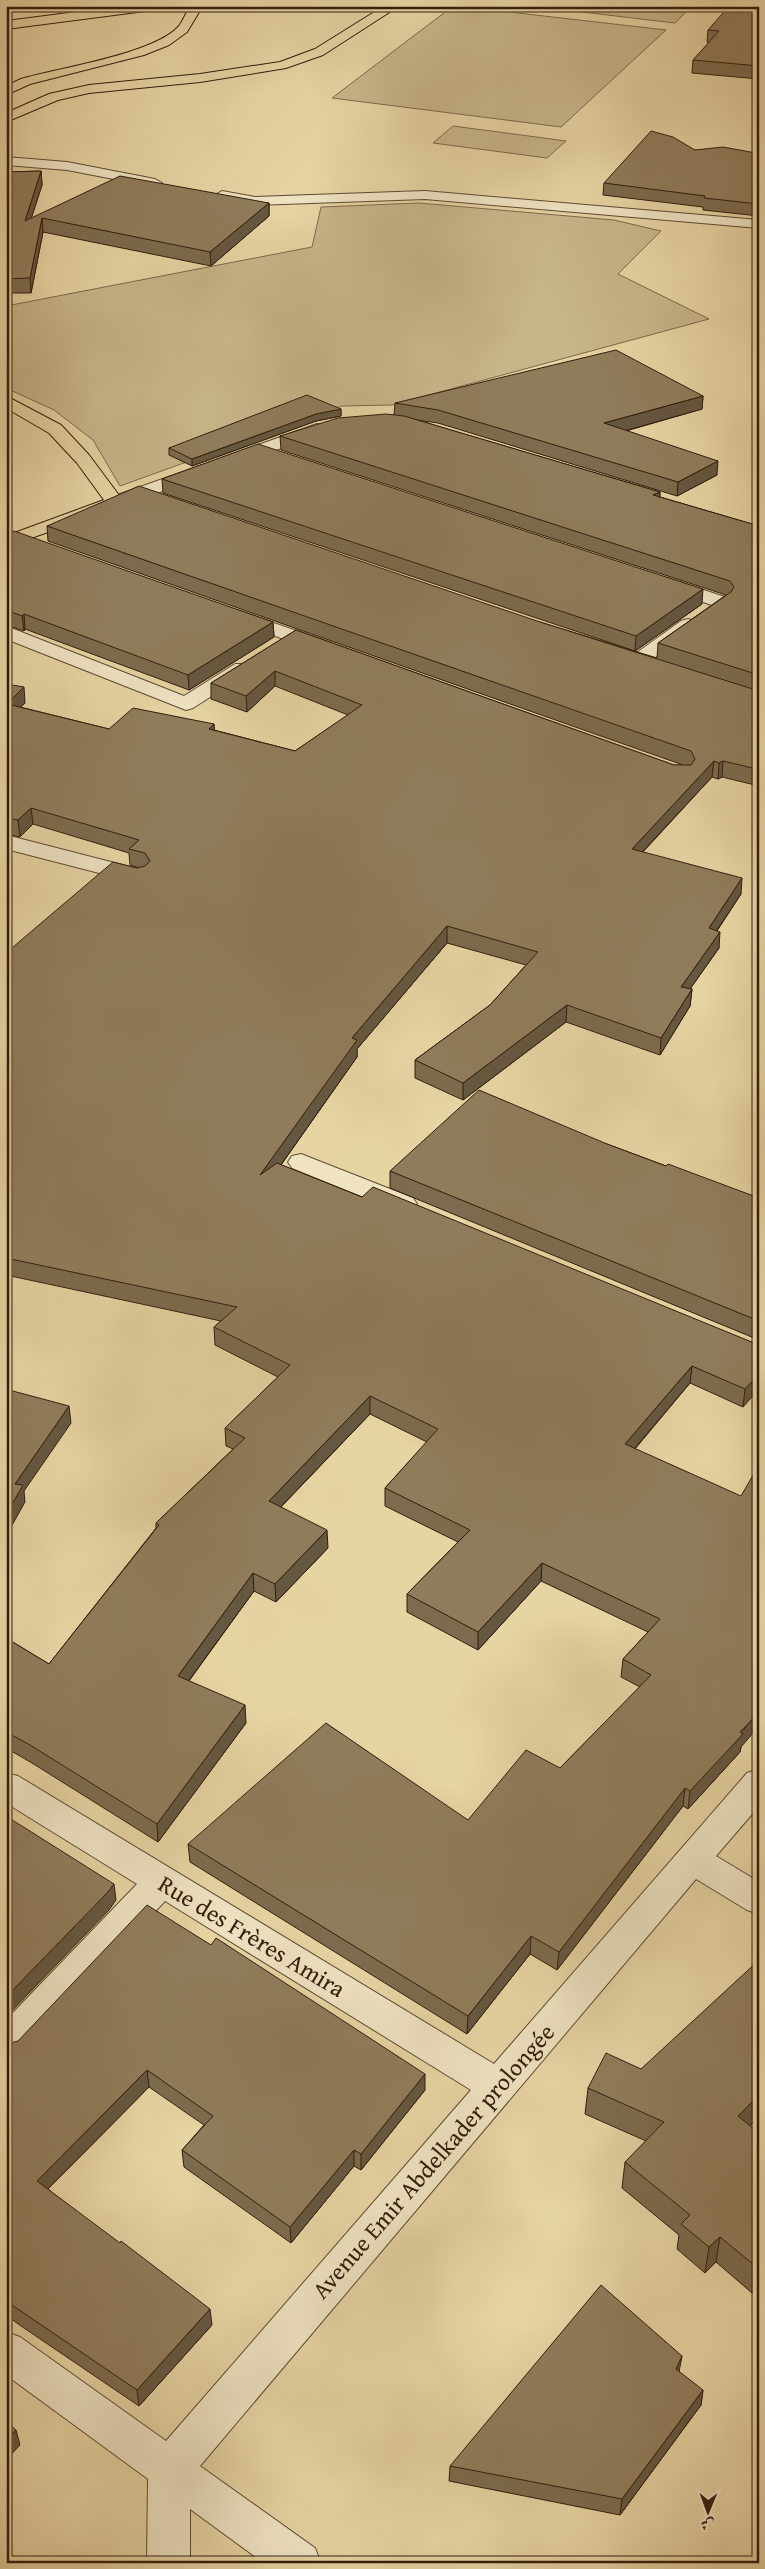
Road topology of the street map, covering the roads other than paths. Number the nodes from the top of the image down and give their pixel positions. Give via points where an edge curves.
1 (153, 6) edge
2 (187, 6) edge
3 (393, 6) edge
4 (6, 25) edge
5 (6, 91) edge
6 (6, 118) edge
7 (6, 161) edge
8 (170, 185) edge
9 (208, 192) edge
10 (759, 224) edge
11 (6, 401) edge
12 (334, 424) edge
13 (256, 450) junction
14 (284, 459) edge
15 (140, 493) junction
16 (115, 502) junction
17 (168, 502) edge
18 (12, 540) edge
19 (46, 548) edge
20 (654, 580) edge
21 (221, 610) edge
22 (6, 632) edge
23 (294, 636) junction
24 (340, 652) edge
25 (639, 660) edge
26 (6, 842) edge
27 (138, 876) edge
28 (302, 1162) dead end
29 (430, 1215) edge
30 (759, 1782) edge
31 (6, 1786) edge
32 (692, 1859) junction
33 (162, 1881) junction
34 (759, 1900) edge
35 (6, 2045) edge
36 (497, 2086) junction
37 (6, 2351) edge
38 (169, 2470) junction
39 (168, 2563) edge
40 (300, 2563) edge

1 - 4 main road
2 - 5 main road via 193,12 188,23 163,43 134,54 36,77
3 - 6 main road via 327,48 282,65 200,78 89,89 54,97
7 - 8 street via 67,166
9 - 10 street via 255,201 424,195
11 - 16 main road via 55,429 84,459
12 - 13 street
13 - 14 street
13 - 15 street
15 - 16 street
15 - 17 street
16 - 18 main road
18 - 19 street
20 - 25 street via 720,602
21 - 23 street
22 - 23 street via 186,704
23 - 24 street
26 - 27 street
28 - 29 street
30 - 32 street, Avenue Emir Abdelkader prolongée
31 - 33 street, Rue des Frères Amira
32 - 34 street
32 - 36 street, Avenue Emir Abdelkader prolongée
33 - 35 street
33 - 36 street, Rue des Frères Amira
36 - 38 street, Avenue Emir Abdelkader prolongée
37 - 38 street
38 - 39 street
38 - 40 street

